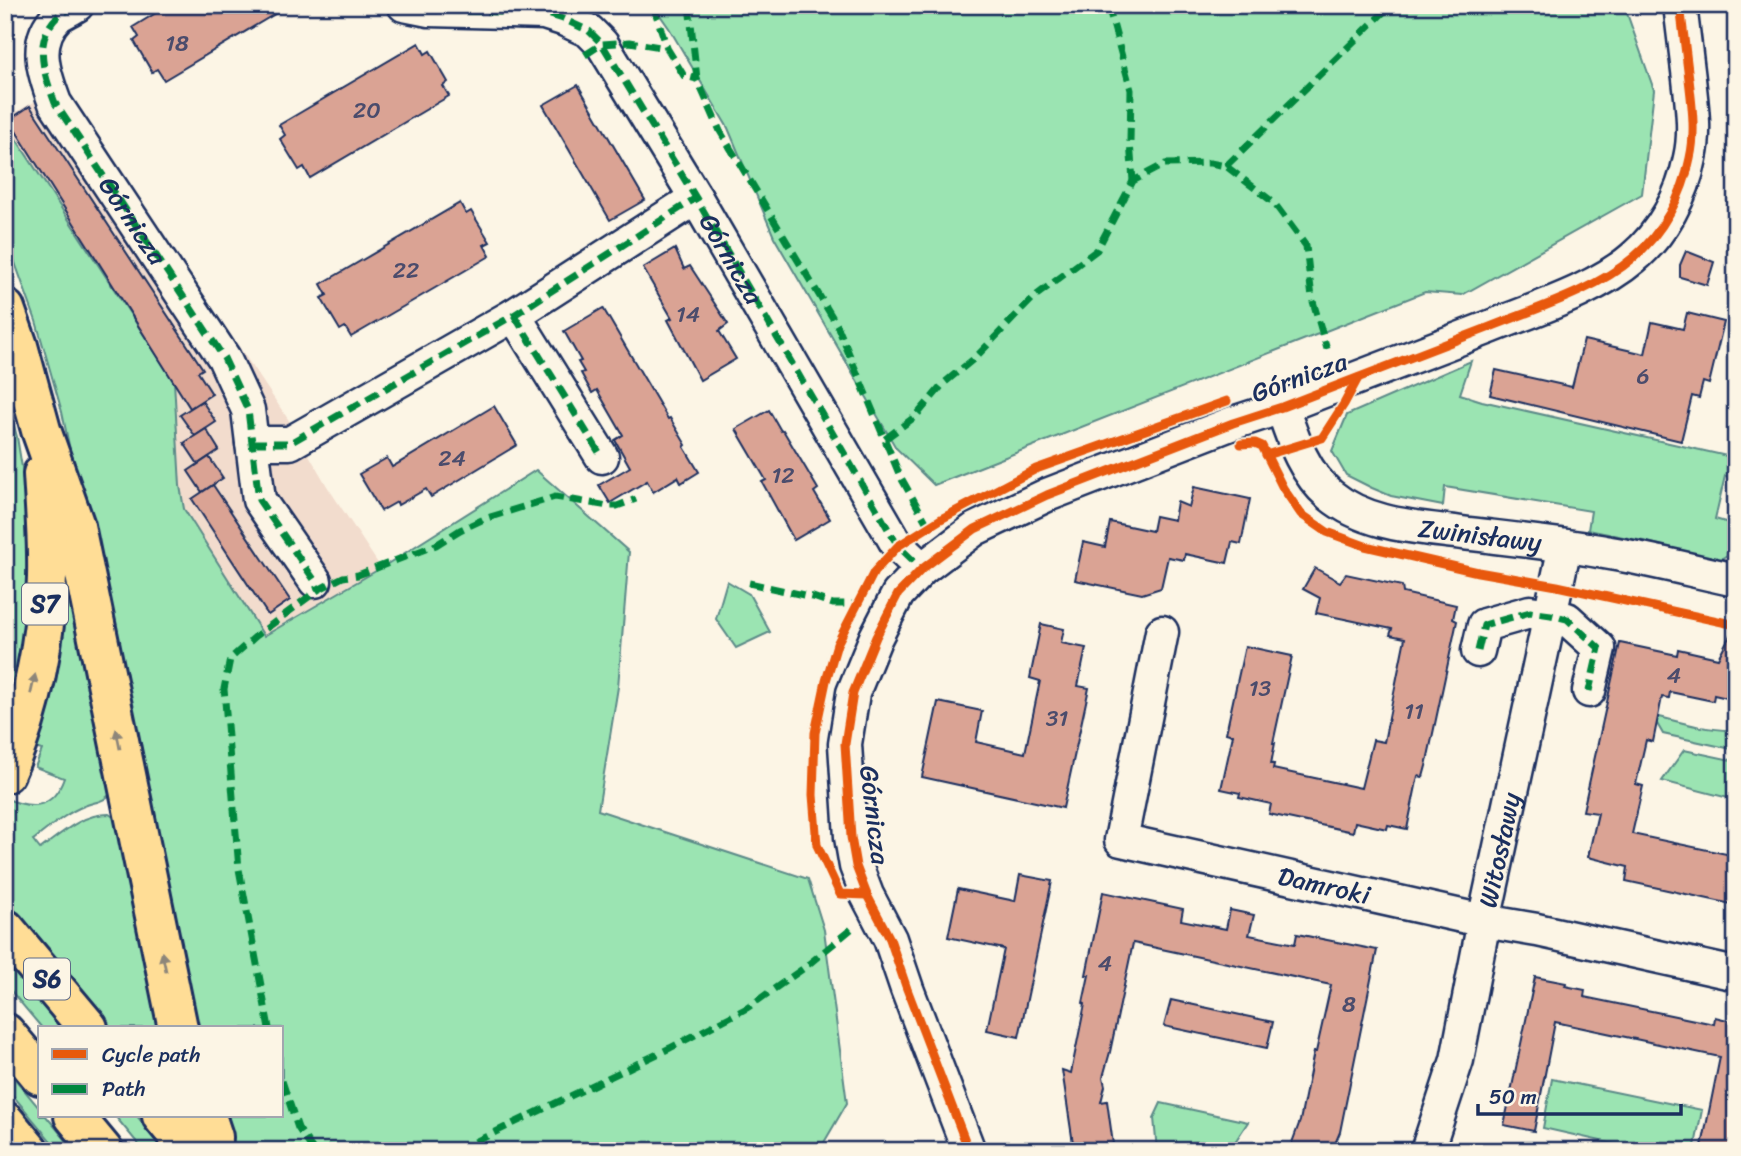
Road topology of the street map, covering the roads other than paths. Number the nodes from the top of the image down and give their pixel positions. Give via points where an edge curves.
1 (77, 5) edge
2 (404, 5) edge
3 (1680, 5) edge
4 (696, 198) junction
5 (5, 309) edge
6 (514, 315) junction
7 (1282, 407) junction
8 (41, 430) junction
9 (252, 443) junction
10 (602, 457) dead end
11 (1565, 547) junction
12 (922, 569) junction
13 (1736, 580) edge
14 (314, 581) dead end
15 (1550, 615) junction
16 (1163, 632) dead end
17 (1478, 651) dead end
18 (1589, 691) dead end
19 (5, 773) edge
20 (1484, 921) junction
21 (5, 929) edge
22 (1736, 974) edge
23 (86, 1026) edge
24 (178, 1026) edge
25 (5, 1033) edge
26 (38, 1073) edge
27 (76, 1118) edge
28 (164, 1118) edge
29 (207, 1118) edge
30 (5, 1122) edge
31 (29, 1151) edge
32 (103, 1151) edge
33 (191, 1151) edge
34 (212, 1151) edge
35 (969, 1151) edge
36 (1427, 1151) edge

1 - 9 street, Górnicza via 60,15 46,32 42,59 55,103 224,358 248,410
2 - 4 street, Górnicza via 429,10 544,13 589,31 602,44
3 - 7 street, Górnicza via 1694,136 1690,160 1665,222 1634,258 1567,296
4 - 6 street, Górnicza
4 - 12 street, Górnicza via 898,546
5 - 8 highway, S7
6 - 9 street, Górnicza via 290,443
6 - 10 street
7 - 11 street, Zwinisławy via 1317,484 1358,513 1400,524
7 - 12 street, Górnicza via 1046,495 975,529
19 -> 8 highway, S7 via 40,656 47,578
24 -> 8 highway via 75,526
9 - 14 street, Górnicza via 259,500
11 - 13 street, Zwinisławy
11 - 15 street, Witosławy
12 - 35 street, Górnicza via 898,594 853,693 845,744 851,836 856,866 890,939
15 - 17 street via 1530,612 1484,625
15 - 18 street via 1567,620 1599,648
15 - 20 street, Witosławy
16 - 20 street, Damroki via 1121,840
20 - 22 street, Damroki
20 - 36 street, Witosławy via 1457,1059
21 - 23 highway, S6
25 - 26 highway
27 - 32 highway
28 - 33 highway
29 - 34 highway
30 - 31 highway

